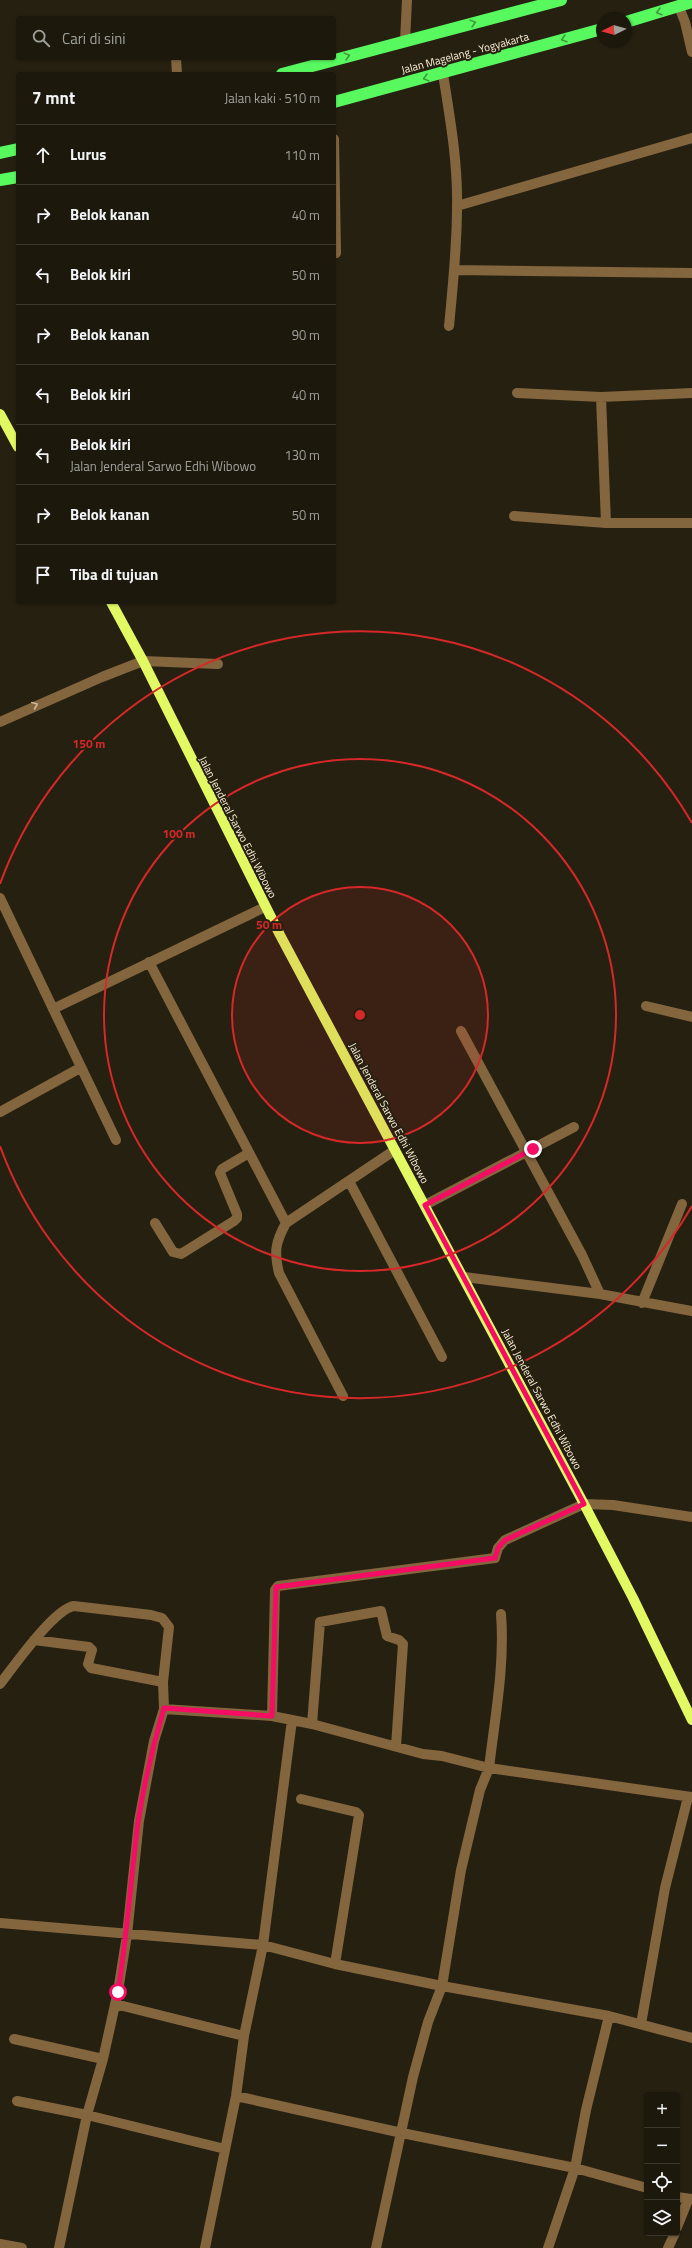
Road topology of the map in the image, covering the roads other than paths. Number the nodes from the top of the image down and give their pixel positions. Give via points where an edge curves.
1 (407, 0) edge
2 (561, 0) edge
3 (692, 2) edge
4 (679, 7) junction
5 (632, 20) edge
6 (596, 30) edge
7 (405, 41) junction
8 (692, 52) edge
9 (336, 57) edge
10 (176, 60) edge
11 (324, 60) edge
12 (177, 72) edge
13 (288, 72) edge
14 (443, 74) junction
15 (336, 101) edge
16 (692, 138) edge
17 (16, 149) edge
18 (0, 153) edge
19 (16, 177) edge
20 (0, 180) edge
21 (457, 206) junction
22 (455, 270) junction
23 (692, 273) edge
24 (449, 326) dead end
25 (517, 393) dead end
26 (692, 393) edge
27 (601, 397) junction
28 (0, 414) edge
29 (16, 443) edge
30 (514, 516) dead end
31 (606, 523) junction
32 (692, 523) edge
33 (112, 604) edge
34 (143, 662) junction
35 (218, 664) dead end
36 (0, 722) edge
37 (0, 898) edge
38 (265, 906) junction
39 (149, 962) junction
40 (646, 1006) dead end
41 (53, 1010) junction
42 (692, 1017) edge
43 (461, 1031) dead end
44 (80, 1068) junction
45 (0, 1112) edge
46 (574, 1127) dead end
47 (116, 1140) dead end
48 (396, 1150) junction
49 (527, 1152) junction
50 (249, 1153) junction
51 (349, 1181) junction
52 (682, 1204) dead end
53 (425, 1205) junction
54 (155, 1223) dead end
55 (286, 1223) junction
56 (464, 1276) junction
57 (600, 1294) junction
58 (642, 1303) junction
59 (692, 1311) edge
60 (442, 1357) dead end
61 (343, 1396) dead end
62 (584, 1504) junction
63 (692, 1517) edge
64 (501, 1614) dead end
65 (34, 1640) junction
66 (163, 1682) junction
67 (0, 1684) edge
68 (164, 1708) junction
69 (272, 1716) junction
70 (292, 1720) junction
71 (692, 1720) edge
72 (312, 1724) junction
73 (396, 1746) junction
74 (489, 1768) junction
75 (690, 1797) edge
76 (301, 1799) dead end
77 (0, 1923) edge
78 (127, 1935) junction
79 (263, 1945) junction
80 (335, 1964) junction
81 (442, 1986) junction
82 (115, 2004) junction
83 (609, 2016) junction
84 (641, 2024) junction
85 (244, 2036) junction
86 (14, 2038) dead end
87 (692, 2038) edge
88 (103, 2059) junction
89 (236, 2096) junction
90 (17, 2101) dead end
91 (87, 2115) junction
92 (402, 2133) junction
93 (225, 2149) junction
94 (575, 2168) junction
95 (644, 2187) edge
96 (680, 2197) edge
97 (690, 2199) edge
98 (680, 2221) edge
99 (674, 2236) edge
100 (0, 2244) edge
101 (22, 2248) edge
102 (59, 2248) edge
103 (205, 2248) edge
104 (376, 2248) edge
105 (548, 2248) edge
106 (668, 2248) edge

1 - 7 street
7 -> 2 highway
3 - 4 highway
4 -> 5 highway
4 - 8 street via 686,22
6 -> 14 highway, Jalan Magelang - Yogyakarta
9 -> 7 highway
10 - 12 street
11 - 13 highway
14 -> 15 highway, Jalan Magelang - Yogyakarta
14 - 21 street via 452,137
16 - 21 street
17 - 18 highway
19 - 20 highway
21 - 22 street
22 - 23 street
22 - 24 street
25 - 27 street
26 - 27 street
27 - 31 street
28 - 29 main road
30 - 31 street
31 - 32 street
33 - 34 main road, Jalan Jenderal Sarwo Edhi Wibowo
34 - 35 street
36 -> 34 street via 102,677
34 - 38 main road, Jalan Jenderal Sarwo Edhi Wibowo
37 - 41 street
38 - 39 street
38 - 48 main road, Jalan Jenderal Sarwo Edhi Wibowo
39 - 41 street
39 - 50 street
40 - 42 street
41 - 44 street
43 - 49 street
44 - 45 street
44 - 47 street
46 - 49 street
48 - 51 street
48 - 53 main road, Jalan Jenderal Sarwo Edhi Wibowo
49 - 53 street
49 - 57 street
50 - 54 street via 222,1169 220,1173 237,1214 234,1221 181,1254 173,1252
50 - 55 street
51 - 55 street
51 - 60 street
52 - 58 street
53 - 56 main road, Jalan Jenderal Sarwo Edhi Wibowo
55 - 61 street via 277,1239 276,1261 279,1273
56 - 57 street
56 - 62 main road, Jalan Jenderal Sarwo Edhi Wibowo
57 - 58 street
58 - 59 street
62 - 63 street via 613,1505
62 - 69 street via 505,1540 498,1548 495,1558 276,1587
62 - 71 main road, Jalan Jenderal Sarwo Edhi Wibowo
64 - 74 street via 501,1670
65 - 66 street via 89,1647 92,1650 88,1664 92,1668
65 - 66 street via 64,1608 69,1606 151,1614 162,1618 168,1627
65 - 67 street
66 - 68 street
68 - 69 street
68 - 78 street via 154,1741 139,1821
69 - 70 street
70 - 72 street
70 - 79 street
72 - 73 street
72 - 73 street via 320,1622 381,1611 387,1636 403,1644
73 - 74 street
74 - 75 street
74 - 81 street via 480,1790 461,1870
75 - 84 street via 665,1888
76 - 80 street via 356,1812 359,1815
77 - 78 street
78 - 79 street
78 - 82 street
79 - 80 street
79 - 85 street
80 - 81 street
81 - 83 street
81 - 92 street via 428,2022 413,2077
82 - 85 street
82 - 88 street
83 - 84 street
83 - 94 street
84 - 87 street
85 - 89 street
86 - 88 street
88 - 91 street
89 - 92 street
89 - 93 street
90 - 91 street
91 - 93 street
91 - 102 street
92 - 94 street
92 - 104 street
93 - 103 street
94 - 95 street
94 - 105 street
96 - 97 street
97 - 98 street
99 - 106 street
100 - 101 street

